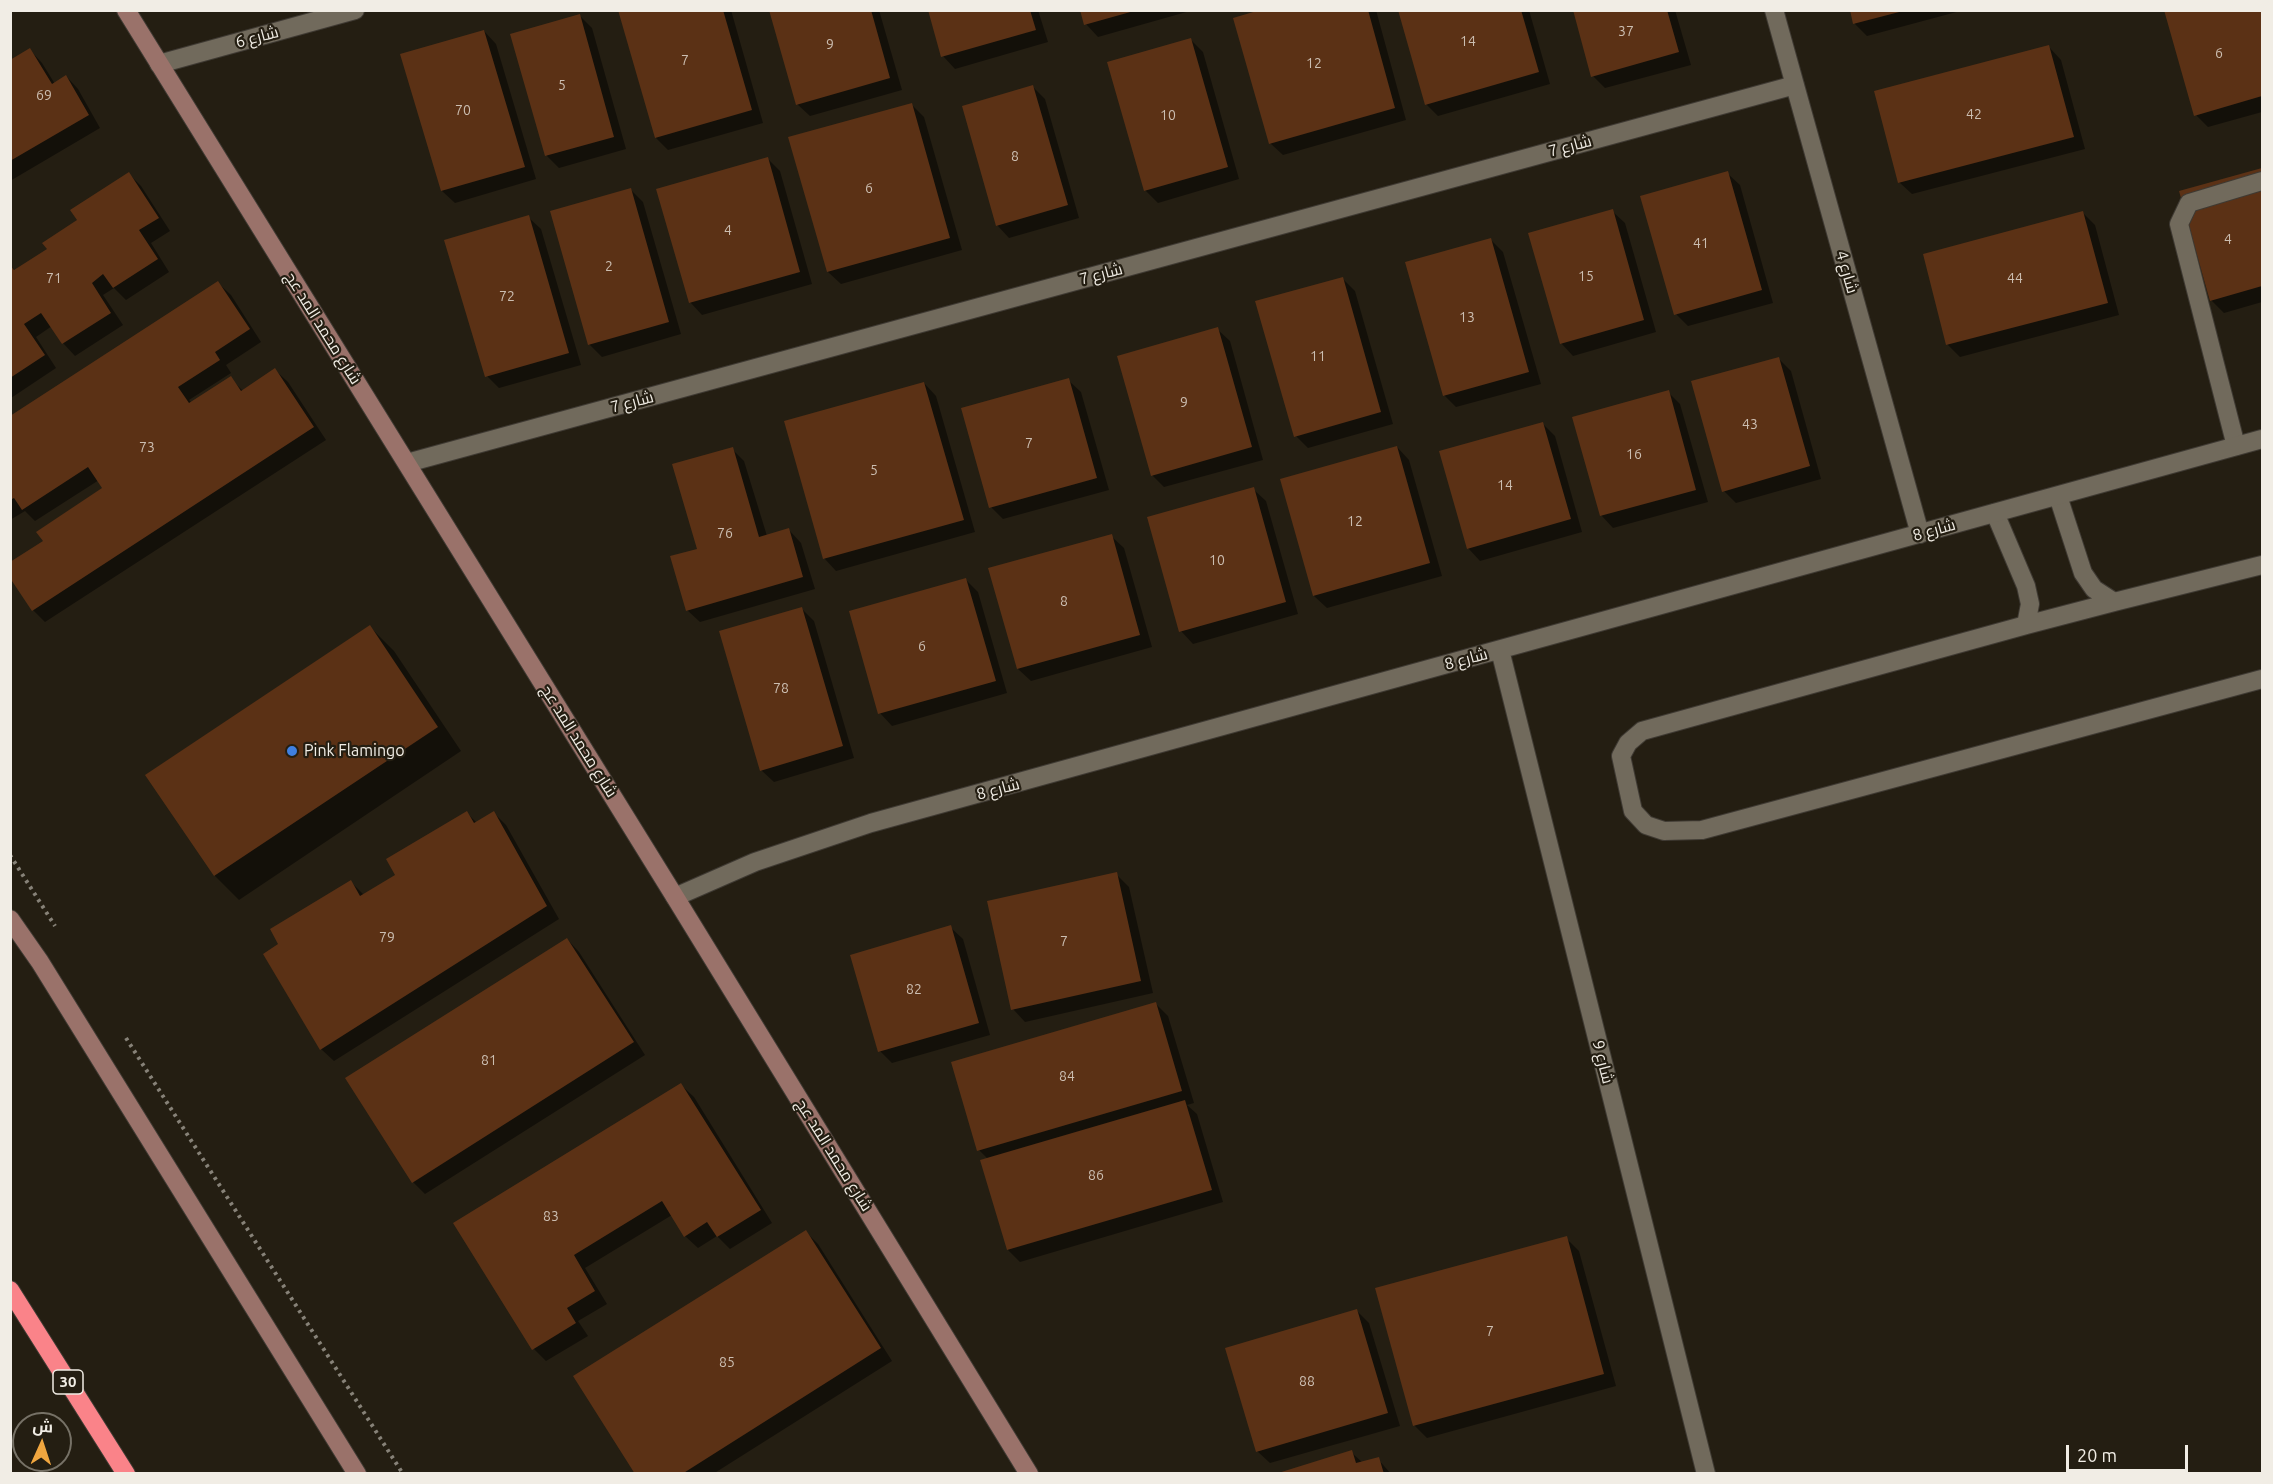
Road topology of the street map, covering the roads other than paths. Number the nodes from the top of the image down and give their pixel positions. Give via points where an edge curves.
1 (126, 10) edge
2 (355, 10) edge
3 (1774, 10) edge
4 (159, 64) junction
5 (1795, 85) junction
6 (2262, 181) edge
7 (2262, 439) edge
8 (2236, 446) junction
9 (407, 463) junction
10 (2058, 496) junction
11 (1995, 513) junction
12 (1920, 534) junction
13 (2262, 565) edge
14 (2114, 602) junction
15 (2026, 625) junction
16 (1500, 650) junction
17 (2262, 679) edge
18 (675, 897) junction
19 (10, 919) edge
20 (10, 1290) edge
21 (126, 1473) edge
22 (357, 1473) edge
23 (1029, 1473) edge
24 (1706, 1473) edge

1 - 4 street, شارع محمد المد عج
2 - 4 street, شارع 6
3 - 5 street, شارع 4
4 - 9 street, شارع محمد المد عج
5 - 9 street, شارع 7
5 - 12 street, شارع 4
6 - 8 street via 2189,203 2179,224
7 - 8 street, شارع 8
8 - 10 street, شارع 8
9 - 18 street, شارع محمد المد عج
10 - 11 street, شارع 8
10 - 14 street via 2083,573 2094,589
11 - 12 street, شارع 8
11 - 15 street via 2026,586 2030,604
12 - 16 street, شارع 8
13 - 14 street
14 - 15 street
15 - 17 street via 1642,730 1628,743 1622,756 1633,811 1646,825 1664,831 1702,830
16 - 18 street, شارع 8 via 872,823 754,862
16 - 24 street, شارع 9
18 - 23 street, شارع محمد المد عج
19 - 22 street
20 - 21 highway, 30

